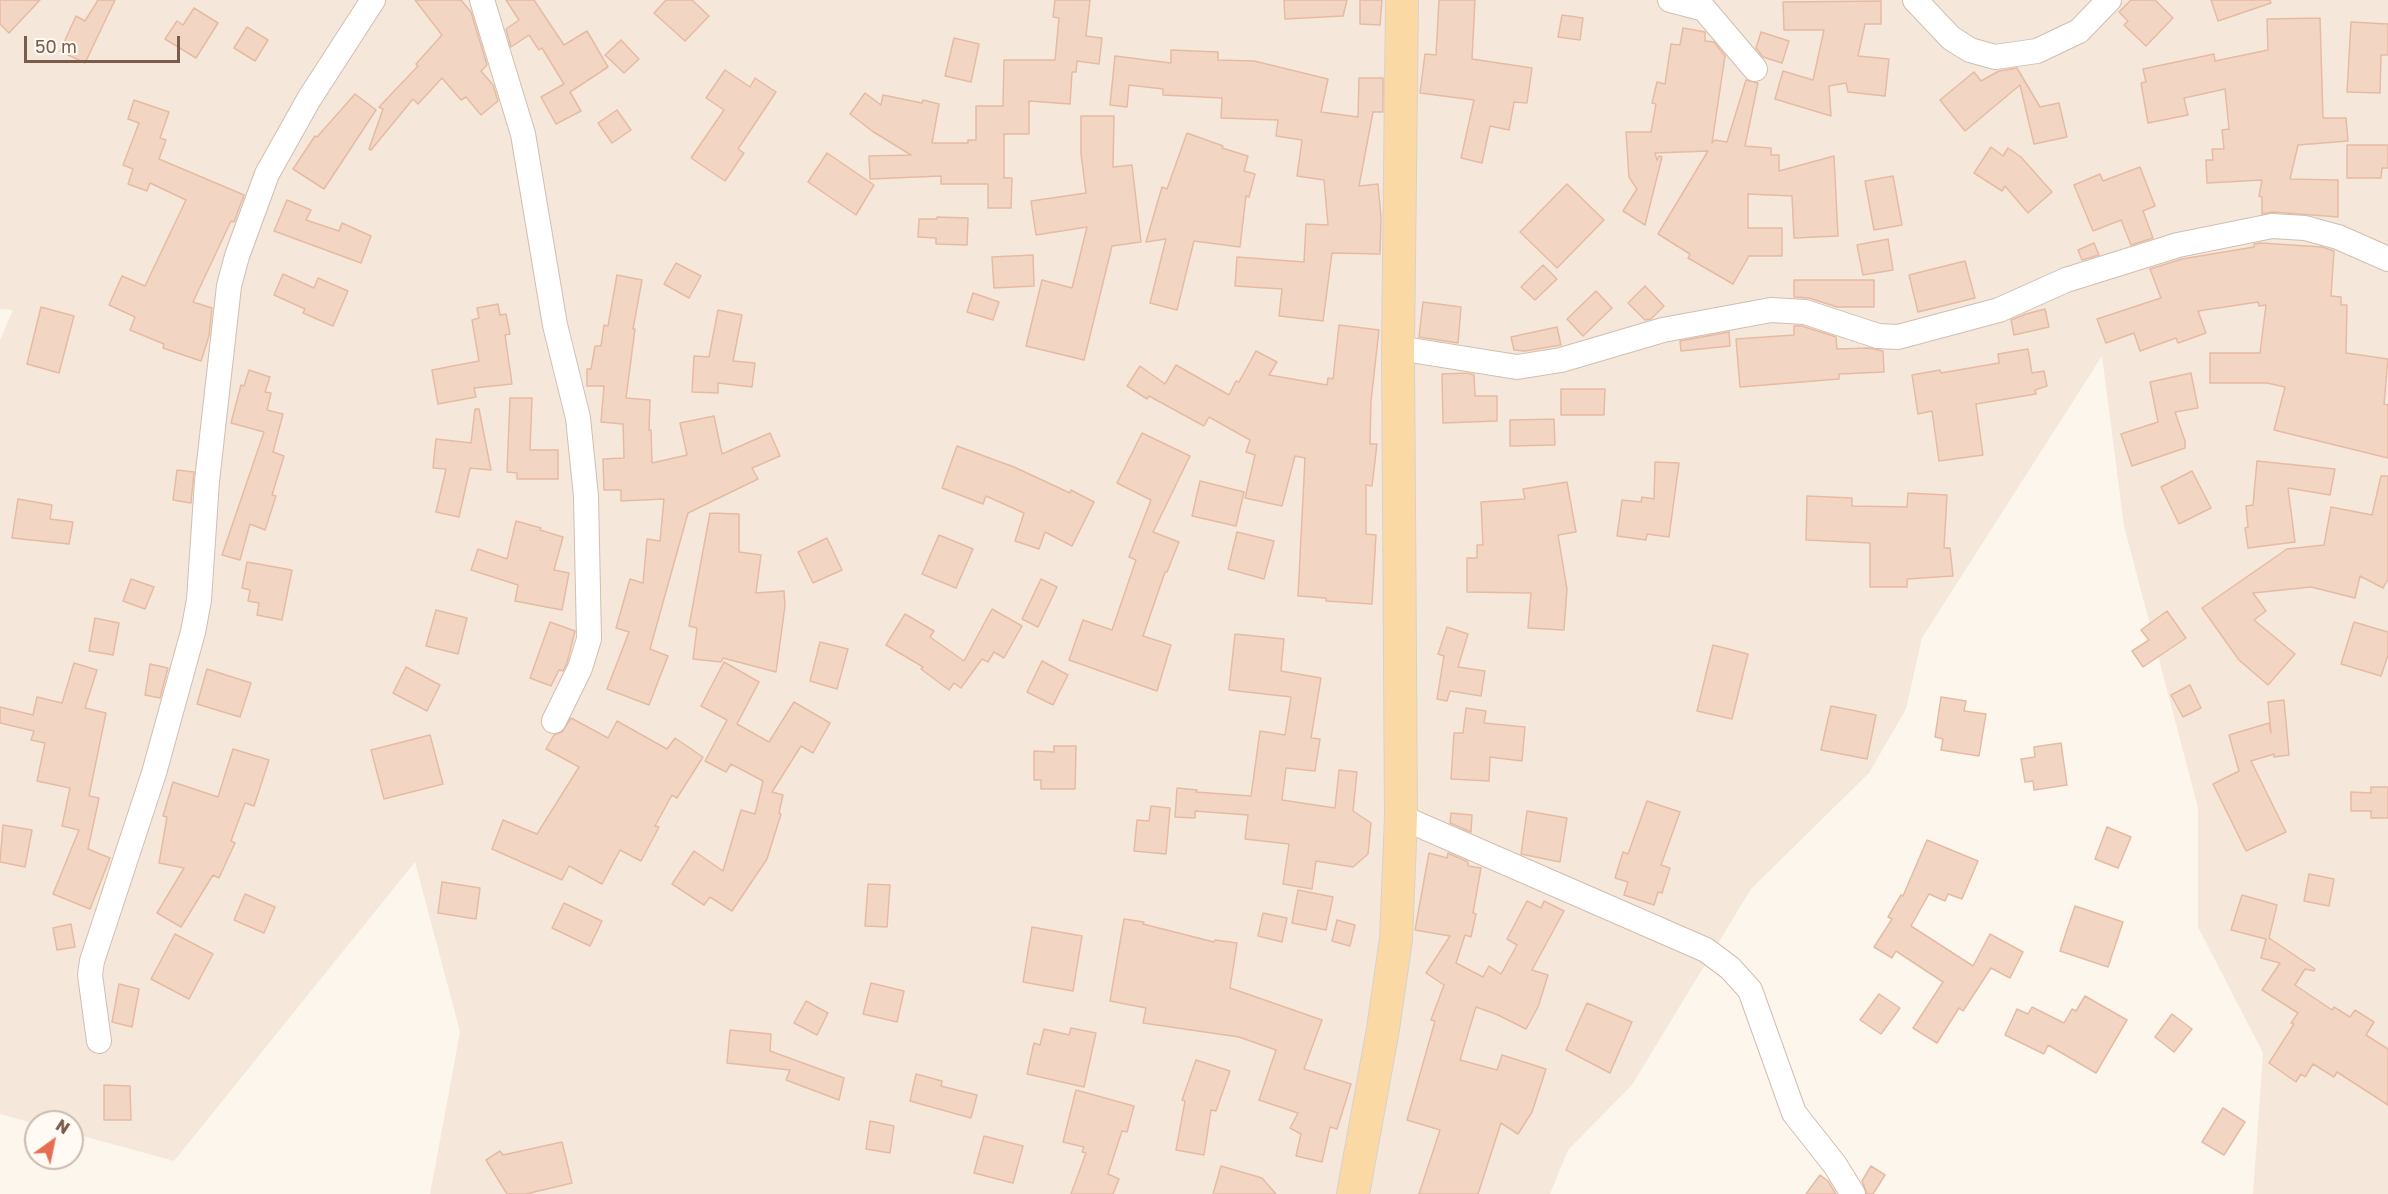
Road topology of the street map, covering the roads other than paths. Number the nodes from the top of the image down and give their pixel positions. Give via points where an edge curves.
1 (373, 0) edge
2 (482, 0) edge
3 (1402, 0) edge
4 (1670, 0) edge
5 (1915, 0) edge
6 (2109, 0) edge
7 (1755, 69) dead end
8 (2388, 259) edge
9 (1398, 348) junction
10 (554, 721) dead end
11 (1401, 817) junction
12 (99, 1041) dead end
13 (1353, 1194) edge
14 (1853, 1194) edge

1 - 12 street via 309,99 267,174 229,286 207,482 200,600 154,773 92,961 90,975
2 - 10 street via 523,134 555,326 578,418 586,496 590,639
3 - 9 main road
4 - 7 street via 1704,9
5 - 6 street via 1952,38 1970,50 1995,57 2037,51 2079,31
8 - 9 street via 2338,237 2305,228 2272,226 2178,245 2066,280 1999,310 1898,337 1878,336 1805,312 1771,310 1664,330 1561,360 1517,367
9 - 11 main road
11 - 13 main road via 1396,939
11 - 14 street via 1706,950 1730,968 1750,990 1794,1113

